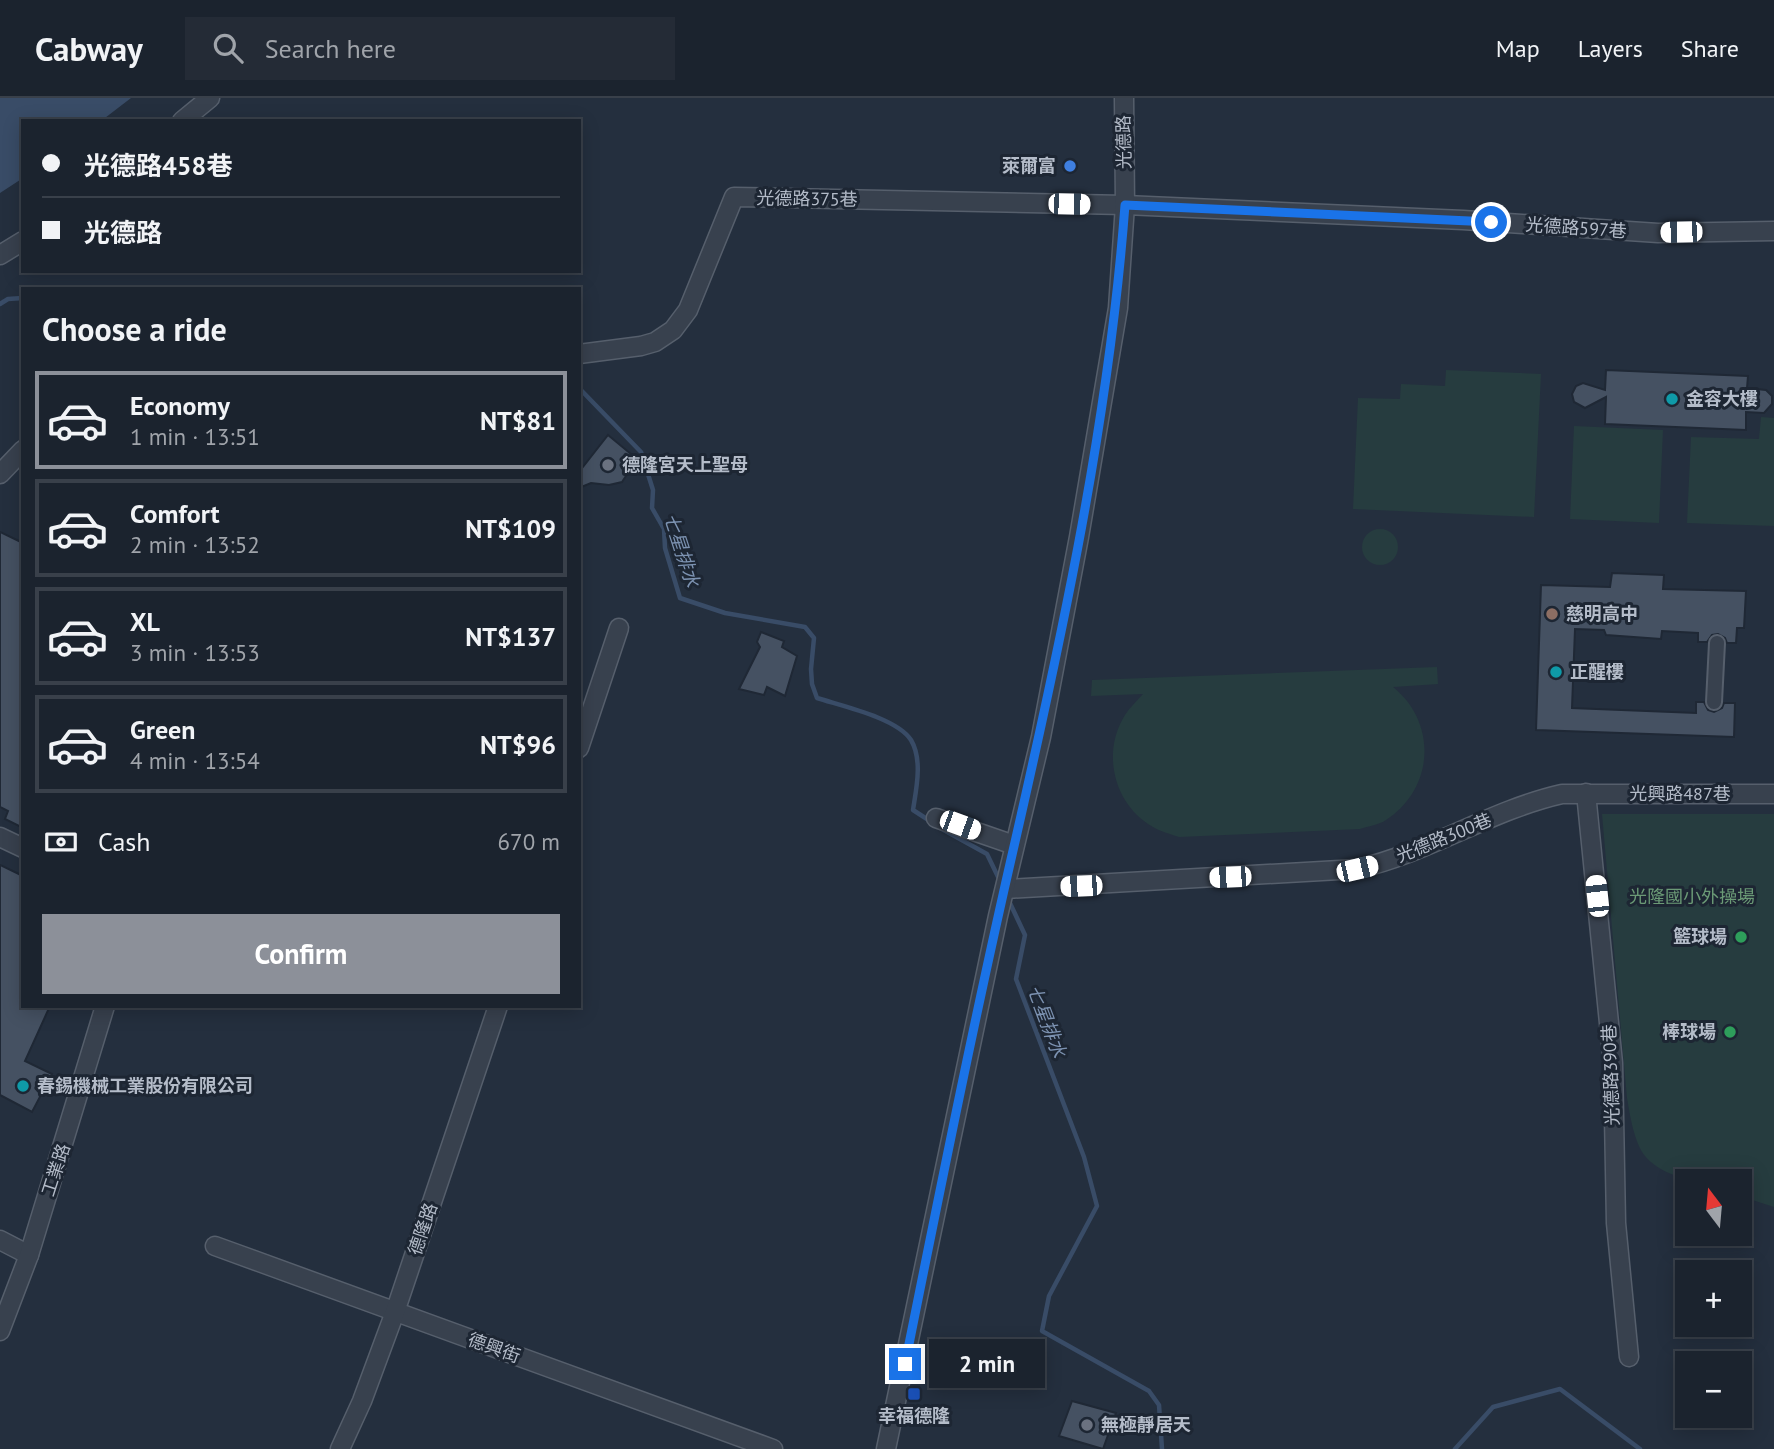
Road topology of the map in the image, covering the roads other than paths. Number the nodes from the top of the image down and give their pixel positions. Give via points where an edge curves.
1 (209, 98) edge
2 (1124, 98) edge
3 (184, 119) edge
4 (1125, 205) junction
5 (1774, 231) edge
6 (21, 242) edge
7 (0, 255) edge
8 (581, 354) edge
9 (21, 452) edge
10 (0, 474) edge
11 (619, 628) dead end
12 (1717, 642) dead end
13 (1714, 702) dead end
14 (581, 742) edge
15 (1586, 793) junction
16 (1774, 794) edge
17 (936, 818) dead end
18 (0, 837) edge
19 (1014, 845) junction
20 (21, 847) edge
21 (1006, 889) junction
22 (104, 1008) edge
23 (497, 1008) edge
24 (0, 1240) edge
25 (215, 1246) dead end
26 (29, 1255) junction
27 (395, 1312) junction
28 (0, 1331) edge
29 (1629, 1357) dead end
30 (340, 1449) edge
31 (773, 1449) edge
32 (886, 1449) edge

1 - 3 street
2 - 4 street, 光德路
4 - 5 street, 光德路597巷 via 1658,233
4 - 8 street, 光德路375巷 via 734,197 688,310 673,330 641,346
4 - 19 street, 光德路 via 1118,307 1079,537 1041,737
6 - 7 street
9 - 10 street
11 - 14 street
12 - 13 street
15 - 16 street, 光興路487巷
15 - 21 street, 光德路300巷 via 1534,802 1357,869
15 - 29 street, 光德路390巷 via 1613,1063 1616,1223
17 - 19 street
18 - 20 street
19 - 21 street, 光德路
21 - 32 street, 光德路
22 - 26 street, 工業路
23 - 27 street, 德隆路
24 - 26 street
25 - 27 street, 德興街
26 - 28 street, 工業路
27 - 30 street, 德隆路
27 - 31 street, 德興街

